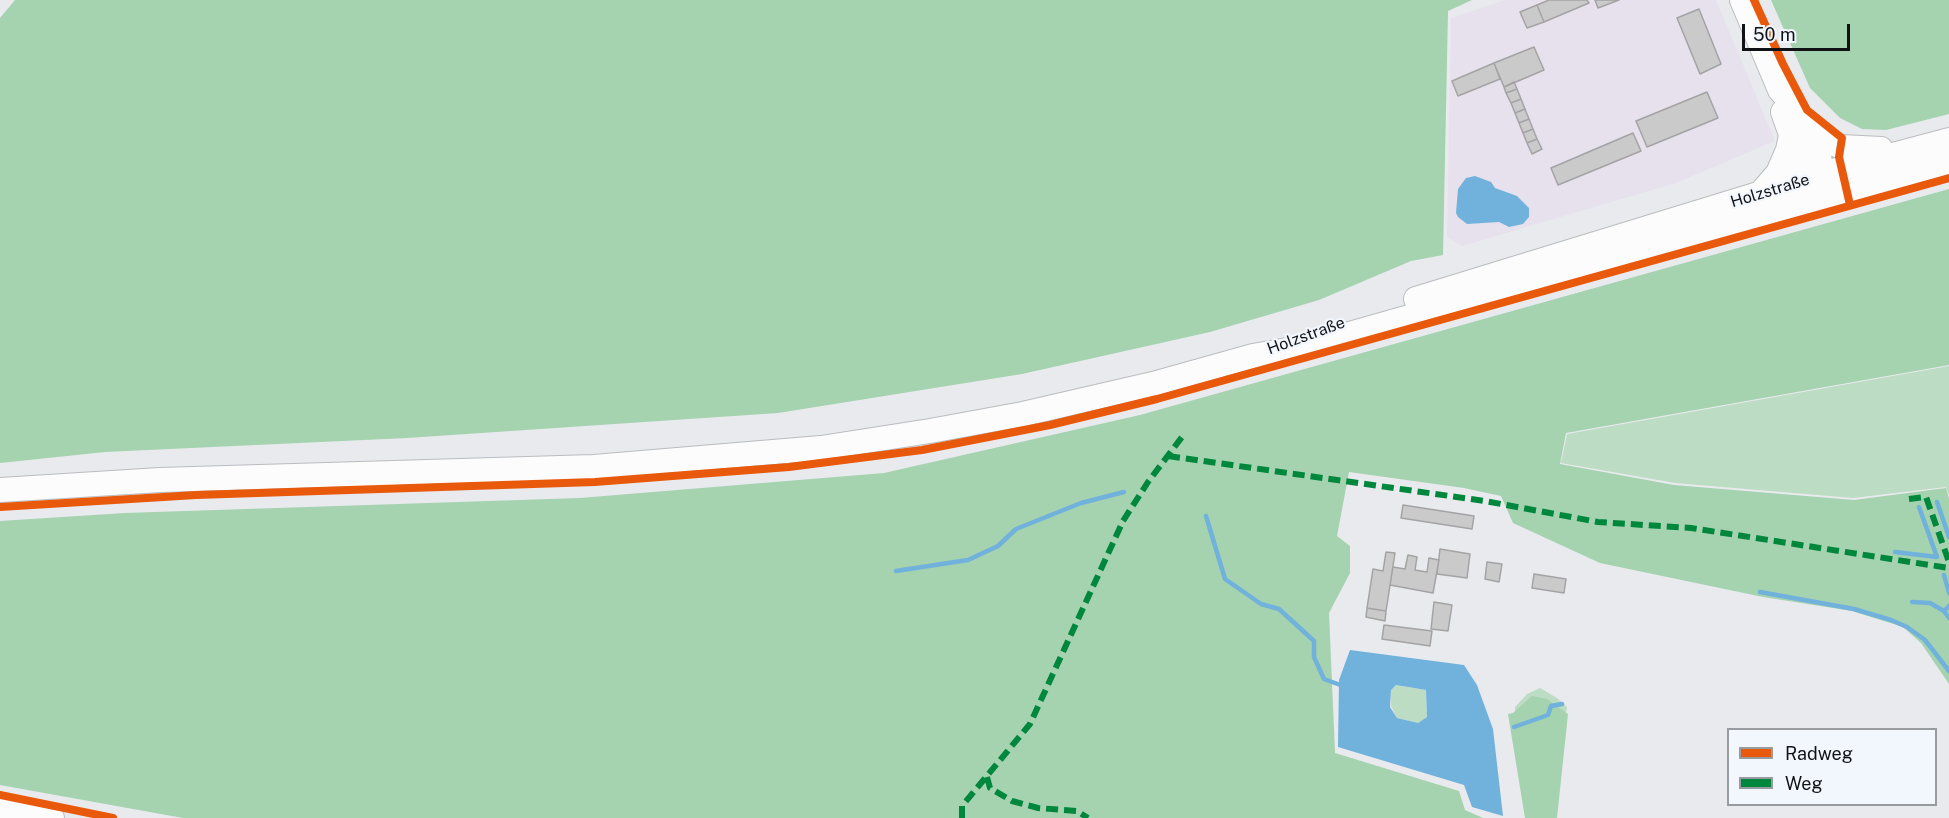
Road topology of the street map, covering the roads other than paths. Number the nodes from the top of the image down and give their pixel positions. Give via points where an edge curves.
1 (1742, 0) edge
2 (1796, 128) junction
3 (1949, 140) edge
4 (1916, 148) junction
5 (1949, 163) edge
6 (1818, 184) junction
7 (1758, 196) junction
8 (1253, 357) junction
9 (2, 490) edge
10 (0, 808) edge
11 (52, 818) edge

1 - 2 main road
2 - 4 main road via 1841,147
2 - 6 main road
2 - 7 main road via 1779,173
3 - 4 main road, Holzstraße
4 - 6 main road, Holzstraße
5 - 6 main road, Holzstraße
6 - 7 main road, Holzstraße
6 - 8 main road, Holzstraße via 1697,234 1315,344
7 - 8 main road, Holzstraße via 1307,333
8 - 9 main road via 1023,414 821,448 594,467 160,480
10 - 11 main road

